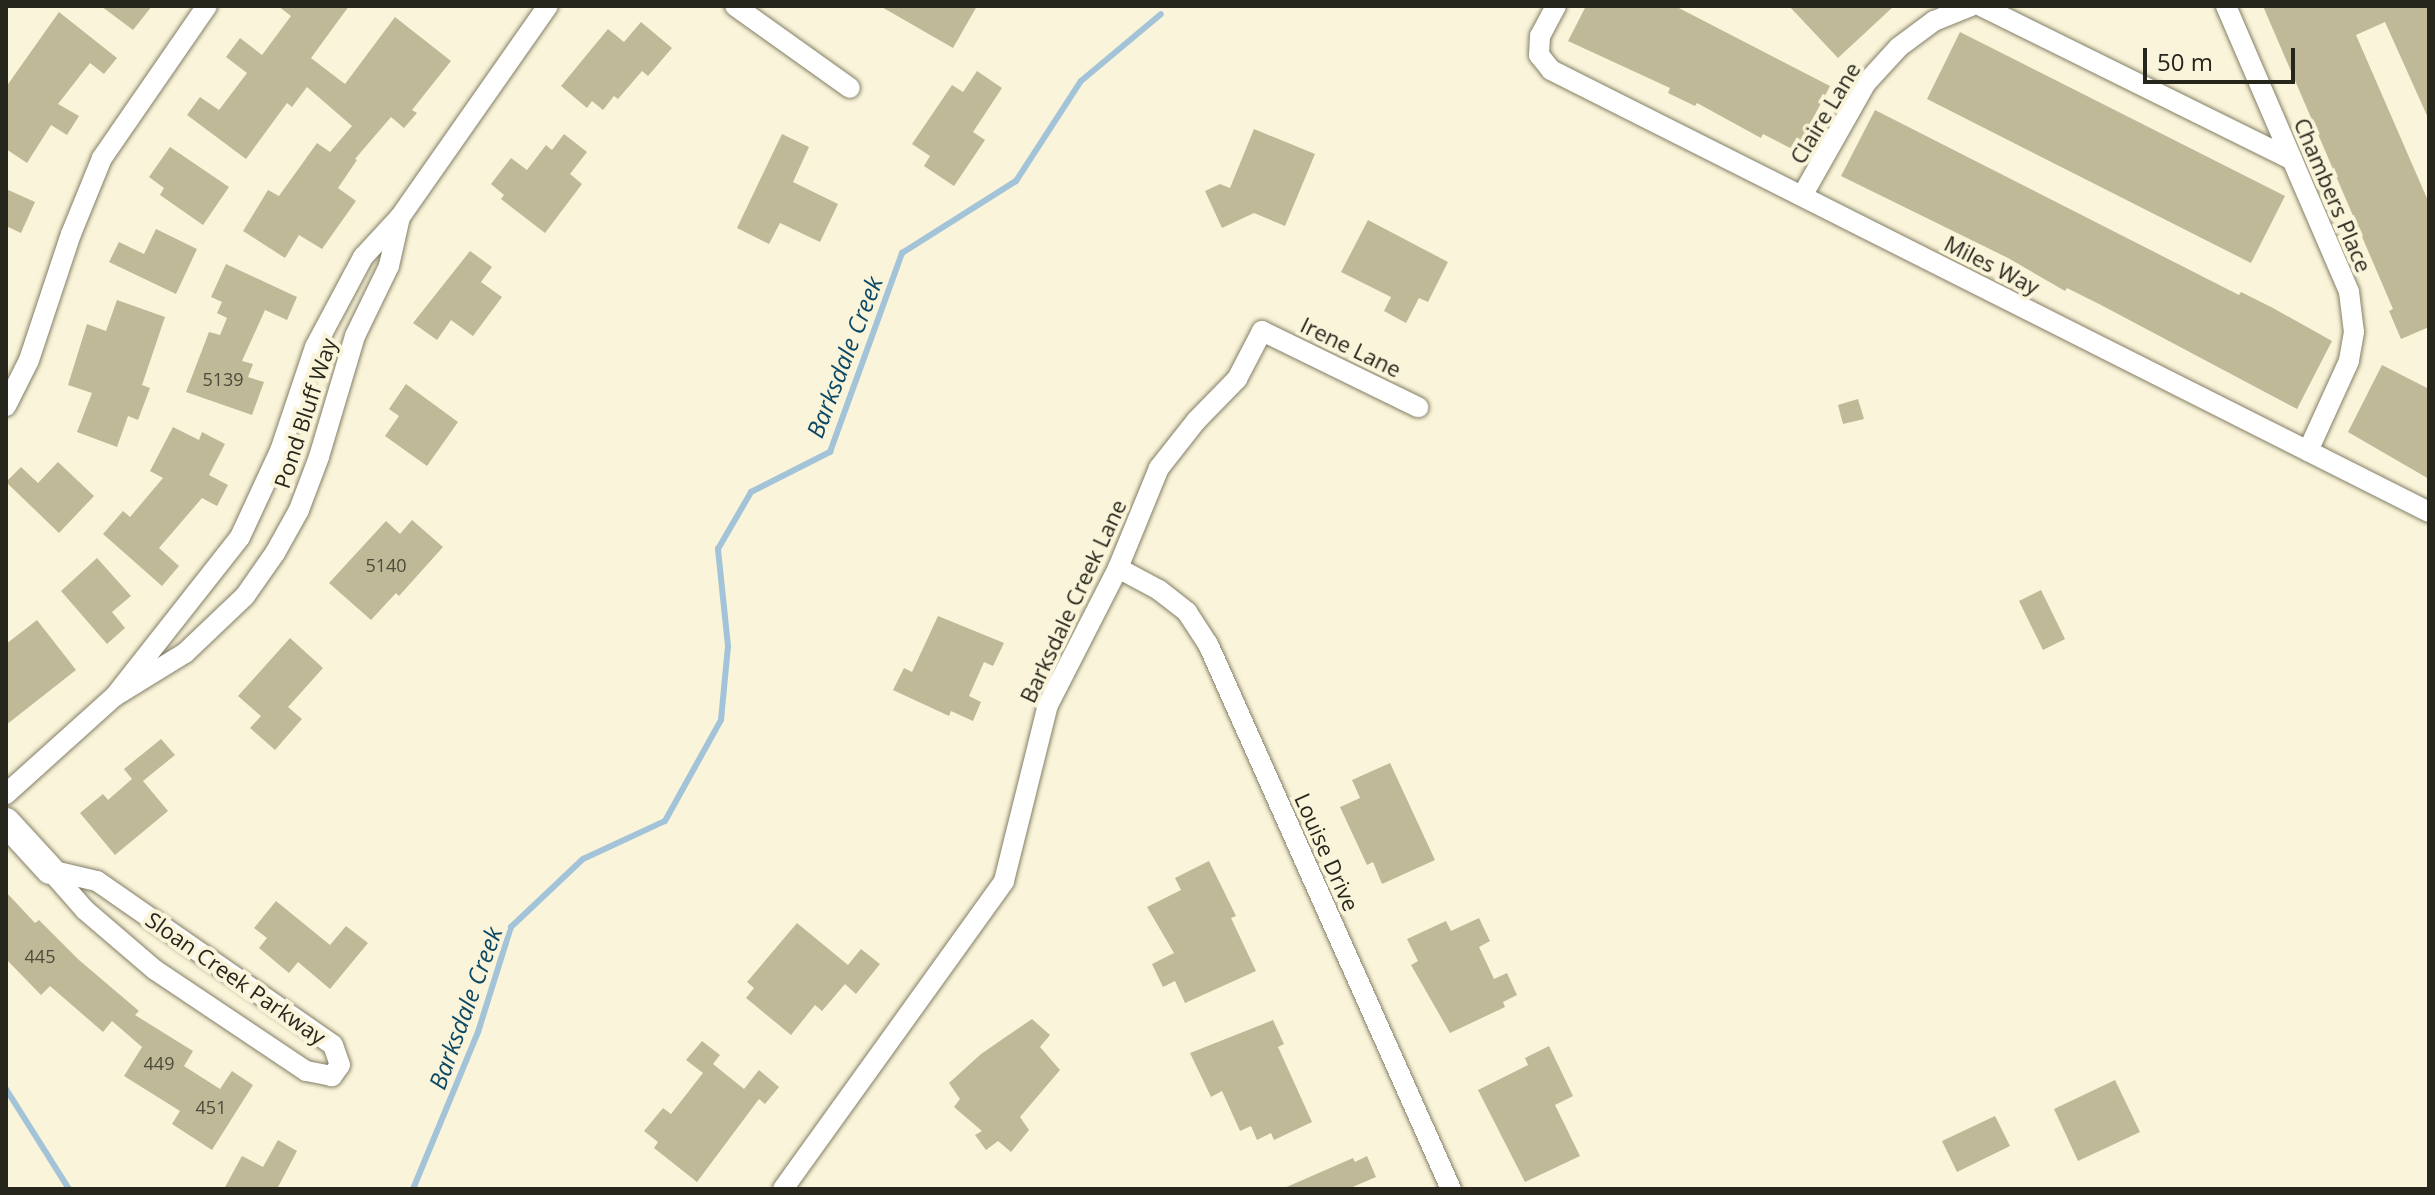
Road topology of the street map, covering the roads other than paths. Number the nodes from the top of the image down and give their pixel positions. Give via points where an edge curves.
1 (207, 6) edge
2 (548, 6) edge
3 (735, 6) edge
4 (1556, 6) edge
5 (1971, 6) edge
6 (1981, 6) edge
7 (2226, 6) edge
8 (850, 88) dead end
9 (2292, 160) junction
10 (1802, 196) junction
11 (400, 217) junction
12 (1262, 331) joint
13 (6, 406) edge
14 (1418, 407) dead end
15 (2308, 451) junction
16 (2429, 512) edge
17 (1118, 568) junction
18 (115, 696) junction
19 (6, 794) edge
20 (6, 822) edge
21 (50, 870) junction
22 (783, 1189) edge
23 (1451, 1189) edge

1 - 13 street via 102,158 29,360
2 - 11 street, Pond Bluff Way
3 - 8 street
4 - 10 street, Miles Way via 1540,36 1539,55 1551,70
5 - 10 street, Claire Lane via 1934,21 1866,83
6 - 9 street
7 - 9 street, Chambers Place
9 - 15 street, Chambers Place via 2349,292 2354,332 2349,361
10 - 15 street, Miles Way
11 - 18 street, Pond Bluff Way via 363,257 315,347 280,451 240,537
11 - 18 street, Pond Bluff Way via 389,266 355,336 318,461 275,553 245,596 185,653
12 - 14 street, Irene Lane
12 - 17 street, Barksdale Creek Lane via 1237,379 1159,468
15 - 16 street, Miles Way
17 - 22 street, Barksdale Creek Lane via 1048,705 1004,881
17 - 23 street, Louise Drive via 1187,612 1208,644
18 - 19 street, Pond Bluff Way
20 - 21 street, Sloan Creek Parkway
21 - 21 street, Sloan Creek Parkway via 85,910 155,970 306,1071 332,1076 340,1065 333,1045 97,881

